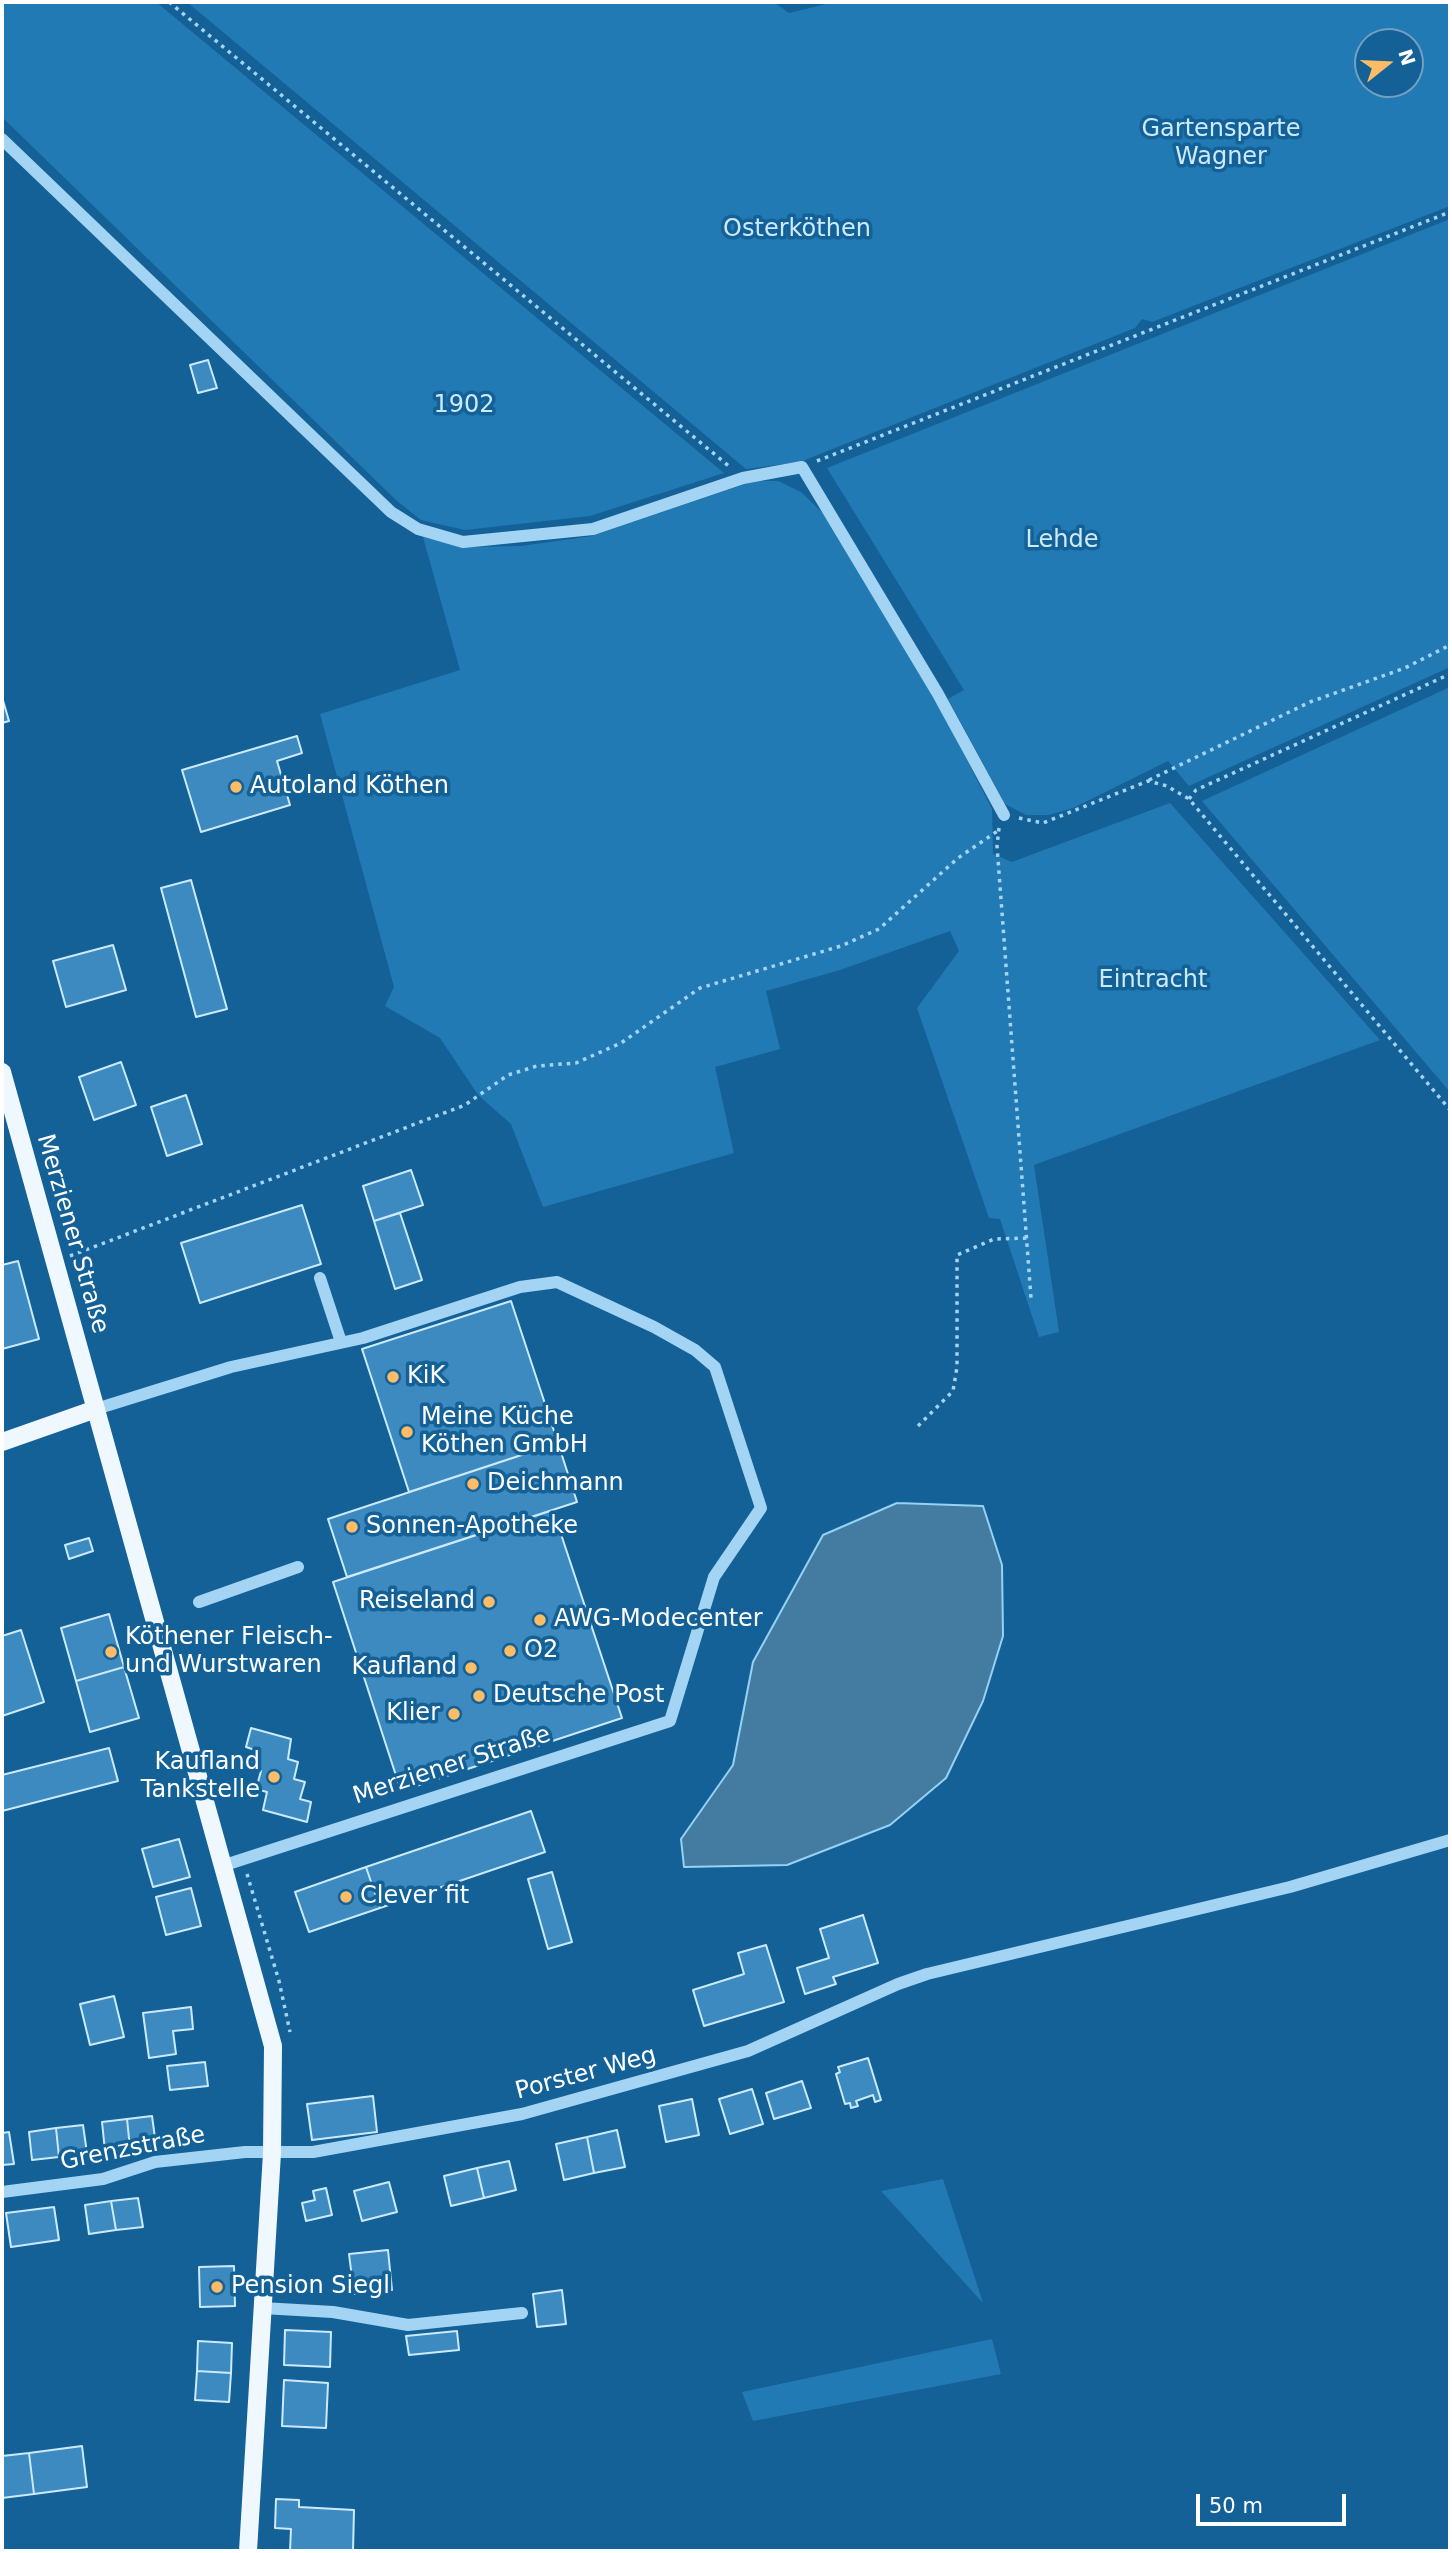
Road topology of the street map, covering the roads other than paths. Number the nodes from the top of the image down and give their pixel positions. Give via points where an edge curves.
1 (2, 139) edge
2 (1004, 815) road end
3 (2, 1072) edge
4 (320, 1278) dead end
5 (341, 1342) junction
6 (96, 1409) junction
7 (2, 1443) edge
8 (298, 1567) dead end
9 (199, 1602) dead end
10 (1450, 1840) edge
11 (225, 1865) junction
12 (272, 2153) junction
13 (2, 2192) edge
14 (262, 2308) junction
15 (522, 2313) dead end
16 (248, 2551) edge

1 - 2 street via 391,512 418,529 463,542 593,529 743,478 802,467 938,694
3 - 6 main road, Merziener Straße
4 - 5 street
5 - 6 street via 231,1367
5 - 11 street, Merziener Straße via 520,1287 556,1282 654,1326 715,1367 761,1508 714,1577 670,1721
6 - 7 main road
6 - 11 main road, Merziener Straße
8 - 9 street
10 - 12 street, Porster Weg via 1290,1887 898,1984 748,2051 522,2114 359,2145
11 - 12 main road, Merziener Straße via 273,2046
12 - 13 street, Grenzstraße via 226,2153 155,2162 103,2179
12 - 14 main road, Merziener Straße
14 - 15 street via 333,2312 408,2325
14 - 16 main road, Merziener Straße

